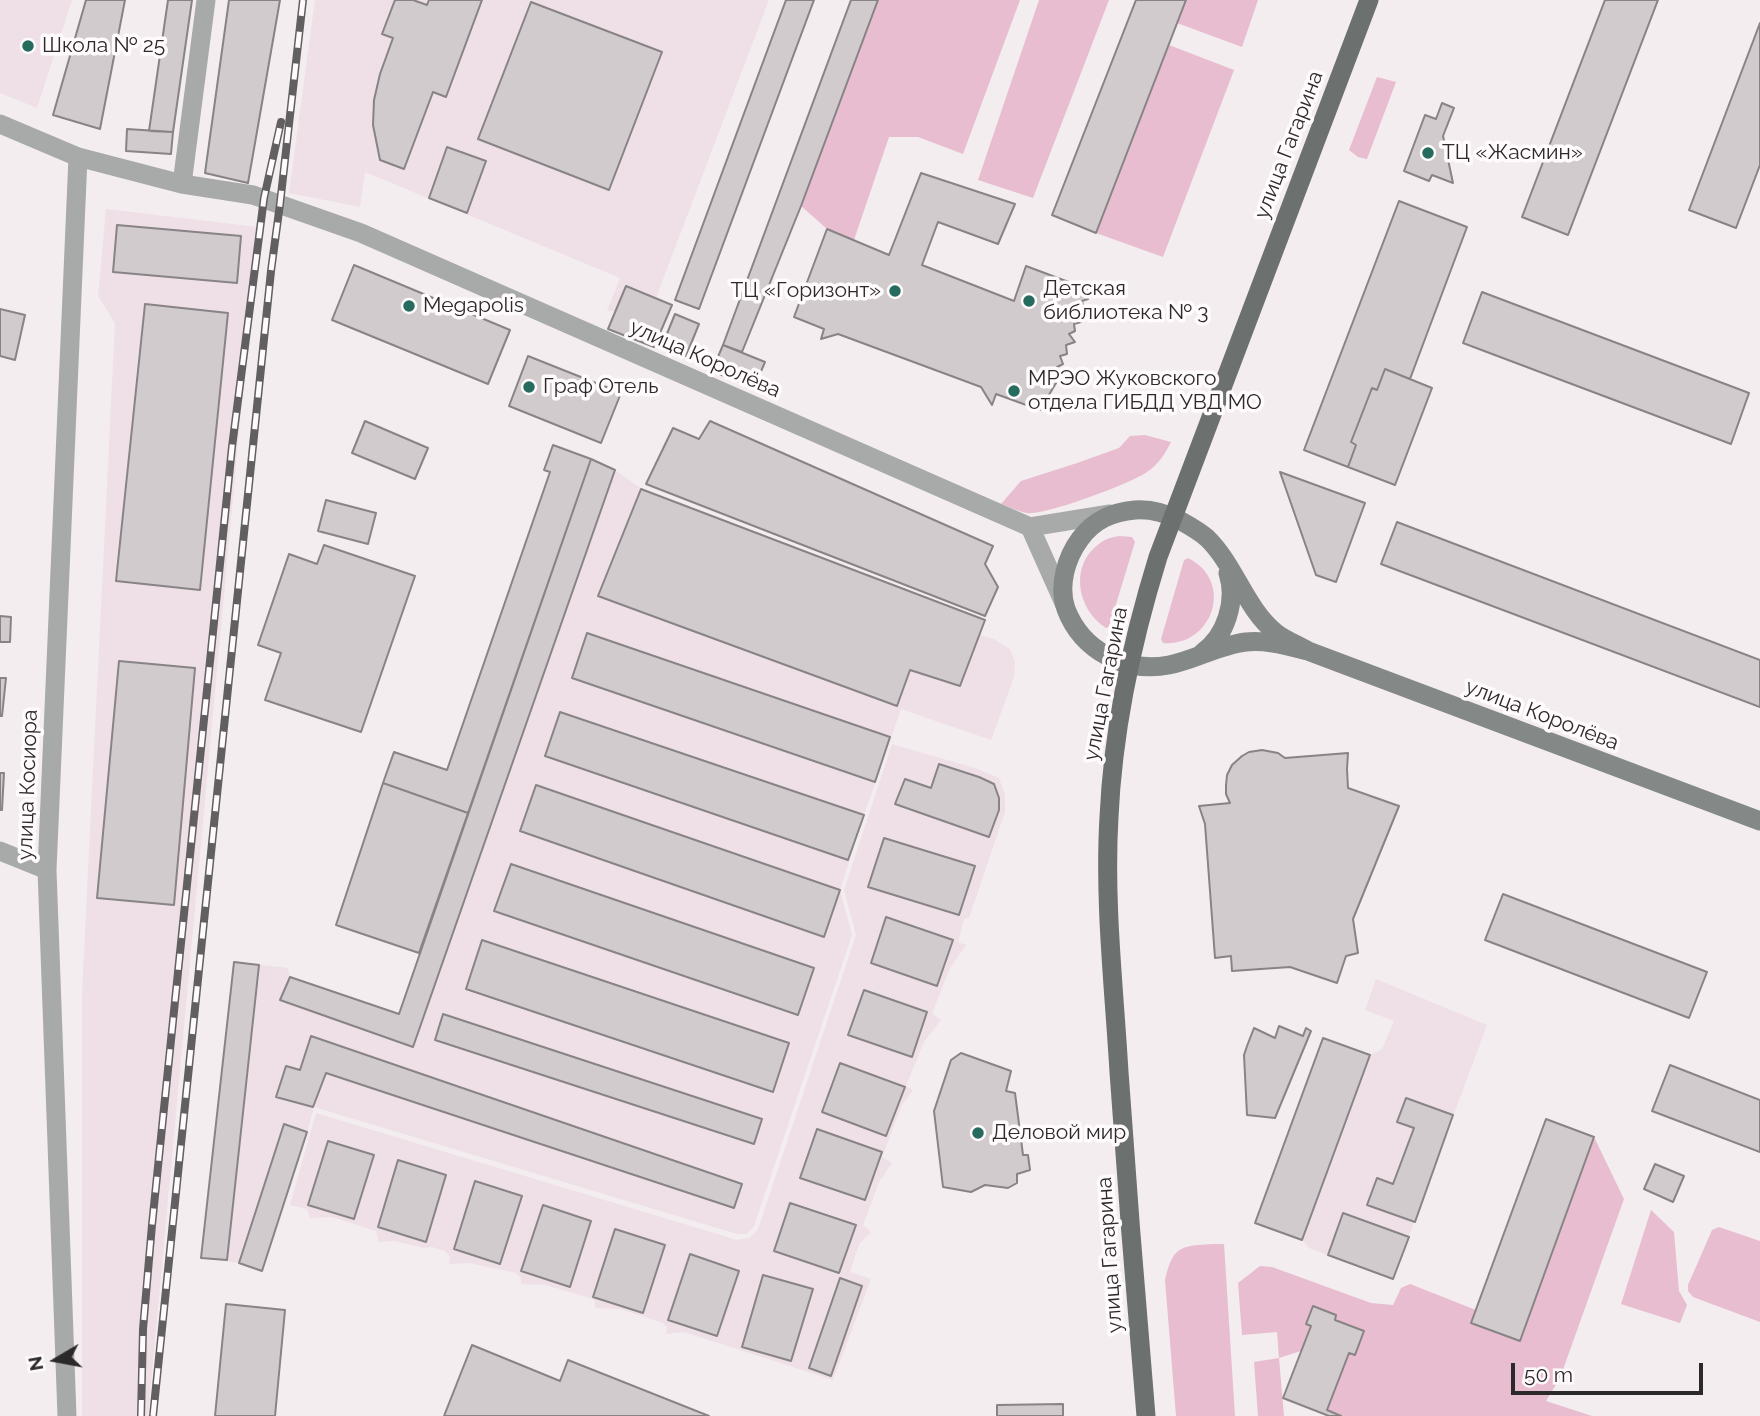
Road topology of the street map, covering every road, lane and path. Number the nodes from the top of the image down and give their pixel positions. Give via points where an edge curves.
1 (206, 0) edge
2 (1369, 0) edge
3 (0, 124) edge
4 (78, 157) junction
5 (182, 184) junction
6 (1111, 514) junction
7 (1172, 517) junction
8 (1030, 527) junction
9 (1225, 562) junction
10 (1065, 604) junction
11 (1308, 651) junction
12 (1198, 656) junction
13 (1129, 664) junction
14 (1760, 821) edge
15 (0, 851) edge
16 (47, 870) junction
17 (66, 1416) edge
18 (1146, 1416) edge

1 - 5 street
2 - 7 main road, улица Гагарина
3 - 4 street, улица Королёва
4 - 5 street, улица Королёва
4 - 16 street, улица Косиора
5 - 8 street, улица Королёва via 253,195 361,233
6 - 7 main road via 1142,510
6 - 8 street
6 - 10 main road via 1087,529 1075,545 1064,572
7 - 9 main road via 1207,538
7 - 13 main road, улица Гагарина
8 - 10 street
9 - 11 main road via 1253,607 1276,633
9 - 12 main road via 1231,580 1226,622
10 - 13 main road via 1092,648
11 - 12 main road via 1264,641
11 - 14 main road, улица Королёва
12 - 13 main road via 1168,665
13 - 18 main road, улица Гагарина via 1113,762 1108,868
15 - 16 street
16 - 17 street, улица Косиора

